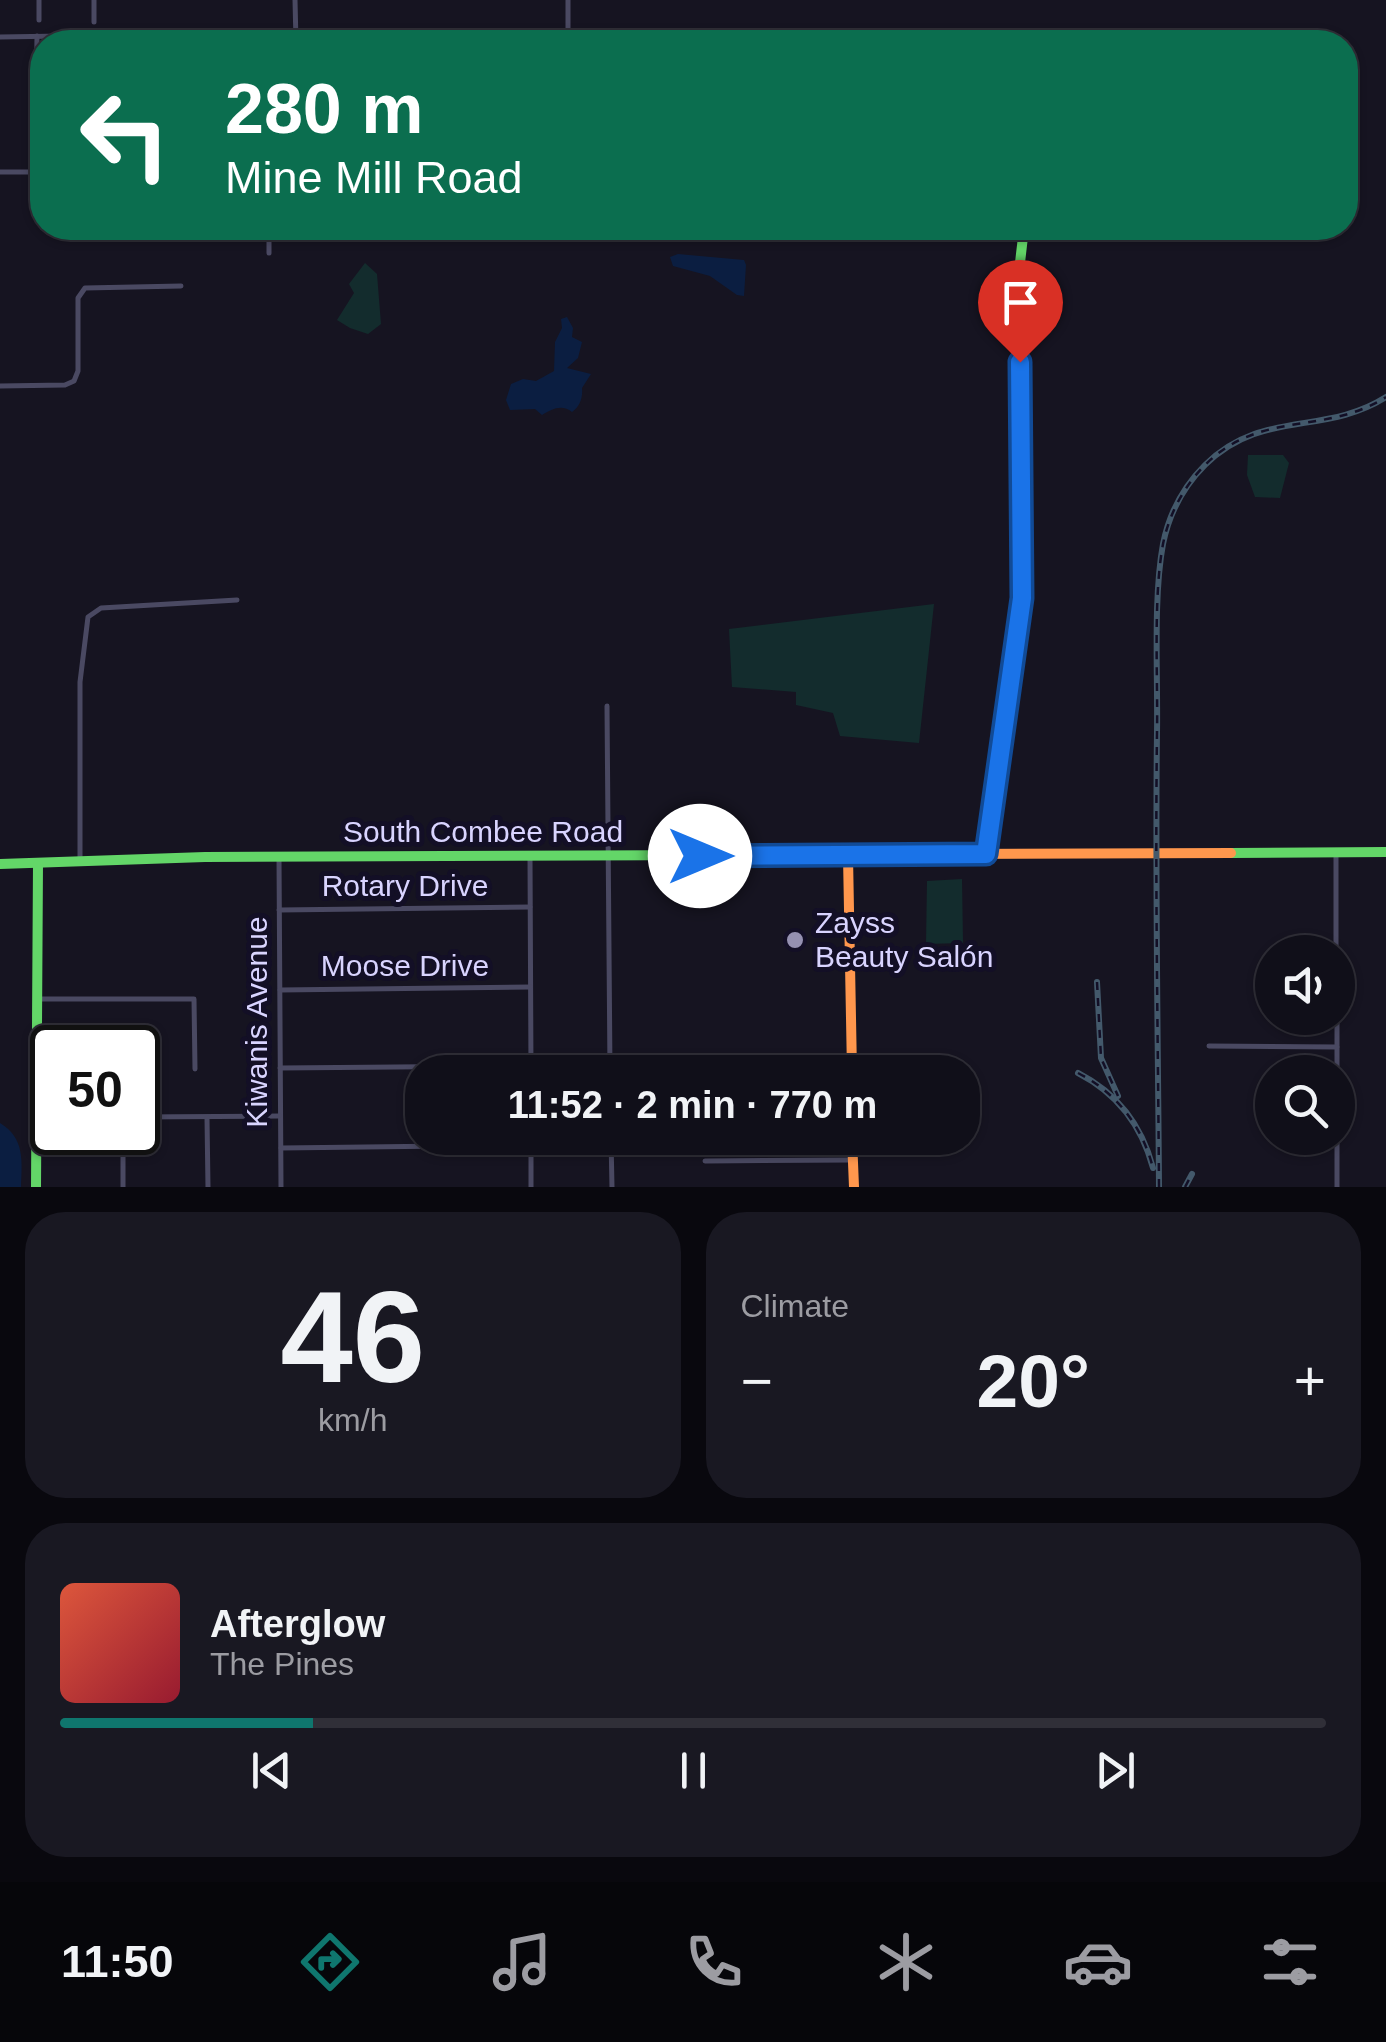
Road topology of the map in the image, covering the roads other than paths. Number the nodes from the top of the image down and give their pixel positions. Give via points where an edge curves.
1 (39, 0) edge
2 (94, 0) edge
3 (296, 0) edge
4 (568, 0) edge
5 (39, 20) dead end
6 (94, 22) dead end
7 (296, 30) edge
8 (568, 30) edge
9 (30, 36) edge
10 (0, 37) edge
11 (0, 172) edge
12 (30, 172) edge
13 (269, 240) edge
14 (1023, 240) edge
15 (269, 253) dead end
16 (182, 286) dead end
17 (0, 386) edge
18 (237, 600) dead end
19 (606, 706) dead end
20 (1336, 852) junction
21 (1386, 852) edge
22 (986, 854) junction
23 (609, 856) junction
24 (848, 856) junction
25 (279, 857) junction
26 (530, 857) junction
27 (80, 861) junction
28 (0, 864) edge
29 (38, 864) junction
30 (530, 908) junction
31 (280, 910) junction
32 (1336, 935) edge
33 (530, 987) junction
34 (280, 990) junction
35 (38, 999) junction
36 (38, 1025) edge
37 (1337, 1035) edge
38 (1209, 1046) dead end
39 (1337, 1047) junction
40 (531, 1055) edge
41 (610, 1055) edge
42 (852, 1055) edge
43 (1337, 1055) edge
44 (280, 1068) junction
45 (405, 1068) edge
46 (195, 1069) dead end
47 (280, 1116) junction
48 (160, 1117) edge
49 (208, 1118) junction
50 (405, 1145) edge
51 (281, 1148) junction
52 (36, 1155) edge
53 (123, 1155) edge
54 (531, 1155) edge
55 (611, 1155) edge
56 (851, 1155) edge
57 (1337, 1155) edge
58 (851, 1160) junction
59 (705, 1161) dead end
60 (36, 1187) edge
61 (123, 1187) edge
62 (208, 1187) edge
63 (281, 1187) edge
64 (532, 1187) edge
65 (612, 1187) edge
66 (854, 1187) edge
67 (1337, 1187) edge

1 - 5 street
2 - 6 street
3 - 7 street
4 - 8 street
9 - 10 street
11 - 12 street
13 - 15 street
14 - 22 main road via 1022,598
16 - 17 street via 85,288 78,298 74,381
18 - 27 street via 101,608 88,617 80,682
19 - 23 street
20 - 21 main road, South Combee Road
20 - 22 main road, South Combee Road
20 - 32 street
22 - 24 main road, South Combee Road
23 - 24 main road, South Combee Road
23 - 26 main road, South Combee Road
23 - 41 street
24 - 42 main road
25 - 26 main road, South Combee Road
25 - 27 main road, South Combee Road
25 - 31 street, Kiwanis Avenue
26 - 30 street
27 - 29 main road, South Combee Road
28 - 29 main road, South Combee Road
29 - 35 main road
30 - 31 street, Rotary Drive
30 - 33 street
31 - 34 street, Kiwanis Avenue
33 - 34 street, Moose Drive
33 - 40 street
34 - 44 street, Kiwanis Avenue
35 - 36 main road
35 - 46 street via 194,999
37 - 39 street
38 - 39 street
39 - 43 street
44 - 45 street
44 - 47 street, Kiwanis Avenue
47 - 49 street
47 - 51 street, Kiwanis Avenue
48 - 49 street
49 - 62 street
50 - 51 street
51 - 63 street, Kiwanis Avenue
52 - 60 main road
53 - 61 street
54 - 64 street
55 - 65 street
56 - 58 main road
57 - 67 street
58 - 59 street
58 - 66 main road

